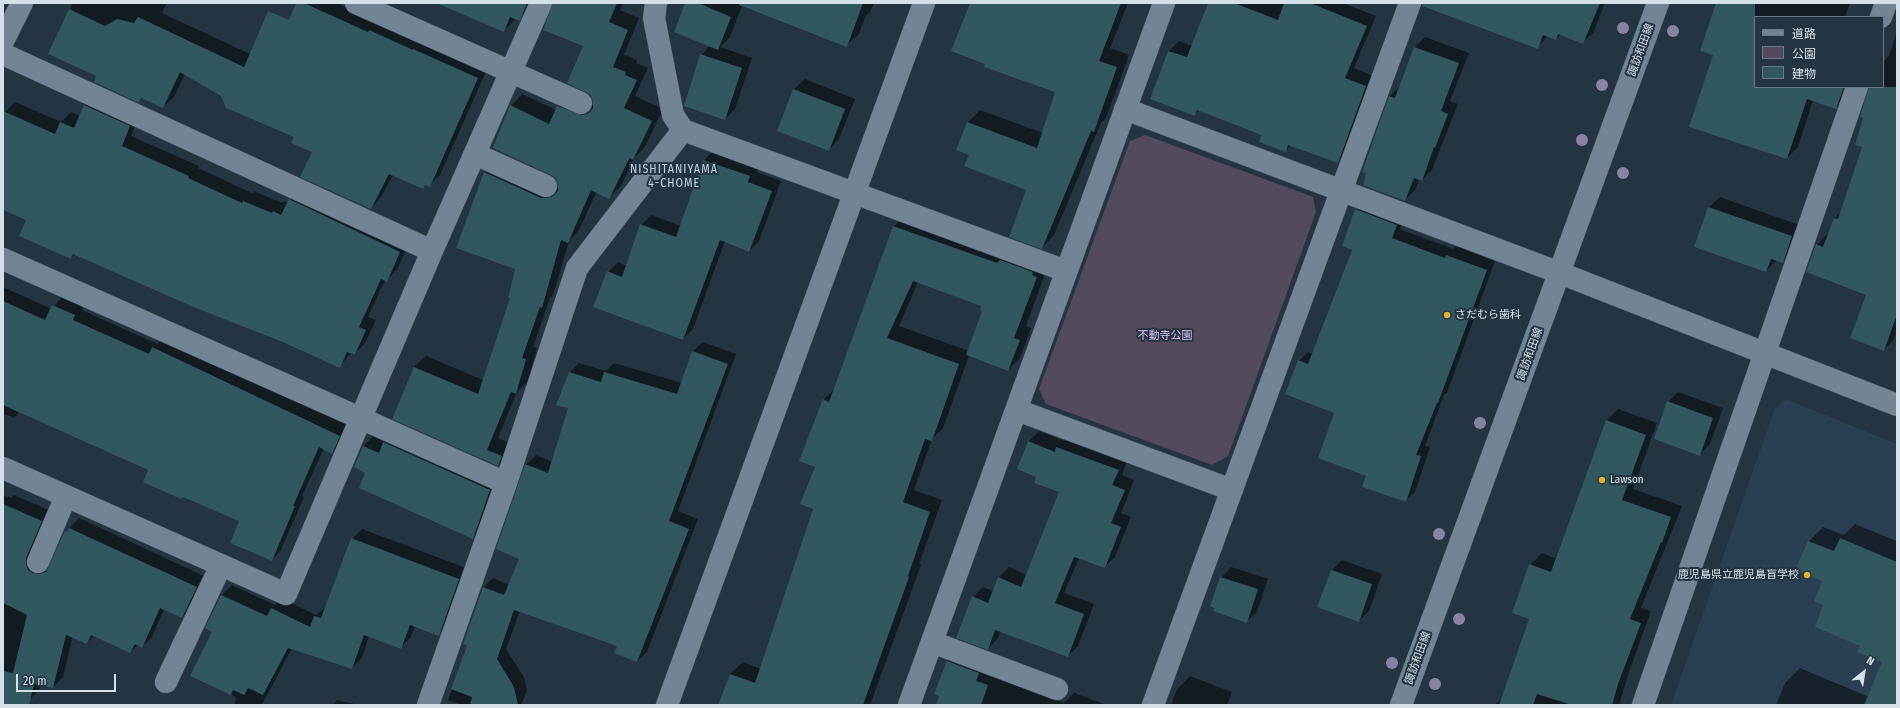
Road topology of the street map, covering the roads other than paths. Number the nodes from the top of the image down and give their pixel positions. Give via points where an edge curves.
1 (22, 3) edge
2 (356, 3) edge
3 (541, 3) edge
4 (656, 3) edge
5 (924, 3) edge
6 (1164, 3) edge
7 (1410, 3) edge
8 (1658, 3) edge
9 (1886, 3) edge
10 (1881, 16) edge
11 (3, 41) edge
12 (3, 54) edge
13 (511, 72) junction
14 (1857, 88) edge
15 (582, 103) dead end
16 (1125, 109) junction
17 (683, 130) junction
18 (475, 154) junction
19 (546, 186) dead end
20 (1341, 190) junction
21 (855, 194) junction
22 (432, 251) junction
23 (3, 259) edge
24 (1066, 271) junction
25 (1560, 273) junction
26 (1766, 353) junction
27 (1897, 405) edge
28 (1017, 410) junction
29 (361, 419) junction
30 (3, 468) edge
31 (506, 483) junction
32 (1232, 490) junction
33 (66, 496) junction
34 (38, 562) dead end
35 (221, 565) junction
36 (932, 642) junction
37 (166, 682) dead end
38 (1057, 689) dead end
39 (428, 705) edge
40 (667, 705) edge
41 (909, 705) edge
42 (1153, 705) edge
43 (1401, 705) edge
44 (1643, 705) edge

1 - 11 street
2 - 13 street
3 - 13 street
4 - 17 street via 654,18 673,115
5 - 21 street
6 - 16 street
7 - 20 street
8 - 25 street, 諏訪和田線
9 - 10 street
12 - 22 street
13 - 15 street
13 - 18 street
14 - 26 street
16 - 20 street
16 - 24 street
17 - 21 street
17 - 31 street via 577,268
18 - 19 street
18 - 22 street
20 - 25 street
20 - 32 street
21 - 24 street
21 - 40 street
22 - 29 street
23 - 29 street
24 - 28 street
25 - 26 street
25 - 43 street, 諏訪和田線
26 - 27 street
26 - 44 street
28 - 32 street
28 - 36 street
29 - 31 street
29 - 35 street via 286,594
30 - 33 street
31 - 39 street
32 - 42 street
33 - 34 street
33 - 35 street
35 - 37 street
36 - 38 street
36 - 41 street

